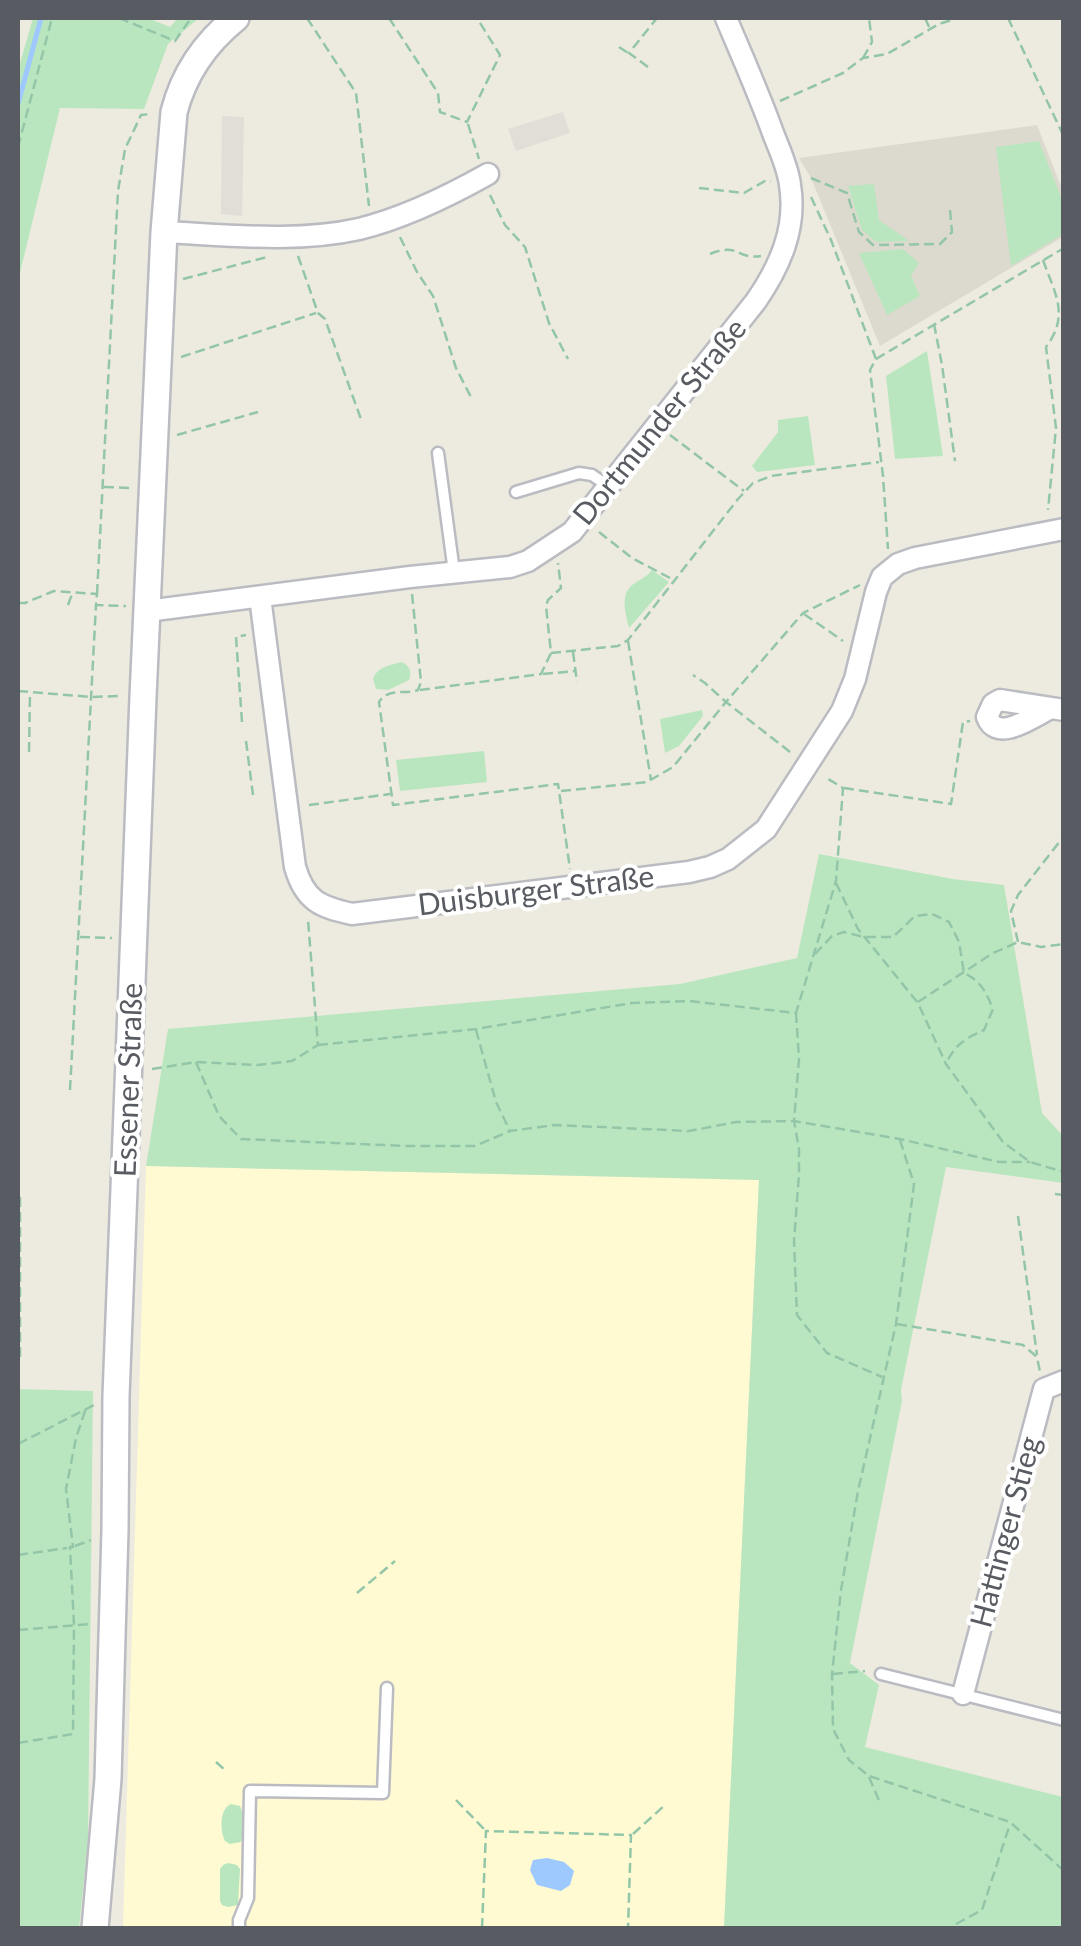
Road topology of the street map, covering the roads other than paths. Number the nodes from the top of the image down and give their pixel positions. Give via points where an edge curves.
1 (236, 18) edge
2 (726, 18) edge
3 (484, 176) road end
4 (164, 232) junction
5 (438, 452) dead end
6 (608, 486) junction
7 (516, 492) dead end
8 (1055, 530) edge
9 (454, 573) junction
10 (260, 597) junction
11 (147, 609) junction
12 (1057, 709) edge
13 (987, 718) road end
14 (1054, 1385) edge
15 (881, 1674) road end
16 (387, 1688) dead end
17 (963, 1694) junction
18 (1064, 1720) edge
19 (95, 1928) edge
20 (239, 1928) edge

1 - 4 street, Essener Straße via 198,56 178,93
2 - 6 street, Dortmunder Straße via 801,180 789,232 756,301
3 - 4 street via 397,217 338,233
4 - 11 street, Essener Straße
5 - 9 lane
6 - 7 lane via 578,473
6 - 9 street, Dortmunder Straße via 572,532 528,562
8 - 10 street, Duisburger Straße via 915,558 887,573 842,712 766,828 728,859 689,872 352,914 306,894 295,867
9 - 10 street, Dortmunder Straße
10 - 11 street, Dortmunder Straße
11 - 19 street, Essener Straße via 108,1779
12 - 13 street via 1000,700
14 - 17 street, Hattinger Stieg
15 - 17 lane
16 - 20 lane via 383,1794 250,1791 248,1898
17 - 18 lane

